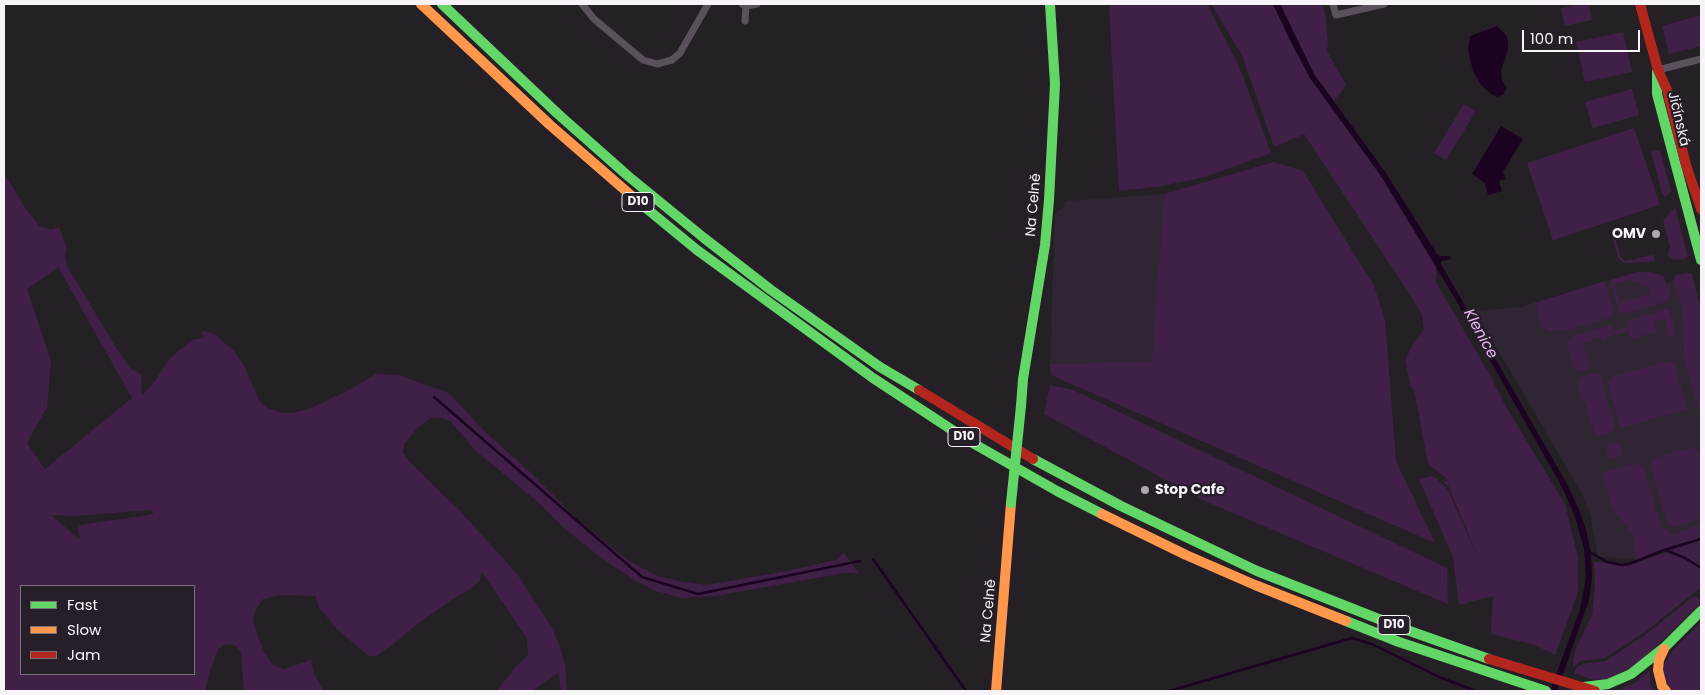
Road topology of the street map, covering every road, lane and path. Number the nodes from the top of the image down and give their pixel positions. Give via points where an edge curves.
1 (421, 4) edge
2 (442, 4) edge
3 (582, 4) edge
4 (708, 4) edge
5 (757, 4) edge
6 (1050, 4) edge
7 (1333, 4) edge
8 (1384, 4) edge
9 (1640, 4) edge
10 (744, 5) edge
11 (745, 21) dead end
12 (1701, 59) edge
13 (1658, 70) junction
14 (1701, 209) edge
15 (1701, 260) edge
16 (1701, 611) edge
17 (1665, 647) junction
18 (1579, 687) junction
19 (996, 691) edge
20 (1546, 691) edge
21 (1595, 691) edge
22 (1666, 691) edge

1 - 20 main road, D10 via 550,125 697,250 873,378 970,441 1122,524 1255,585 1399,642
2 - 18 main road, D10 via 558,114 704,238 880,367 976,426 1121,506 1257,571 1404,629
3 - 4 street via 594,19 643,60 657,64 672,60 680,53
5 - 10 street
6 - 19 main road, Na Celně, bridge via 1055,84 1049,200 1045,245 1023,379
7 - 8 street via 1336,15
9 - 13 main road, Jičínská
10 - 11 street
12 - 13 street
13 - 14 main road, Jičínská via 1667,90
13 - 15 main road, Jičínská via 1657,94
16 - 17 main road
17 - 18 main road via 1622,679 1600,686
17 - 22 main road via 1658,670
18 - 21 main road, D10

